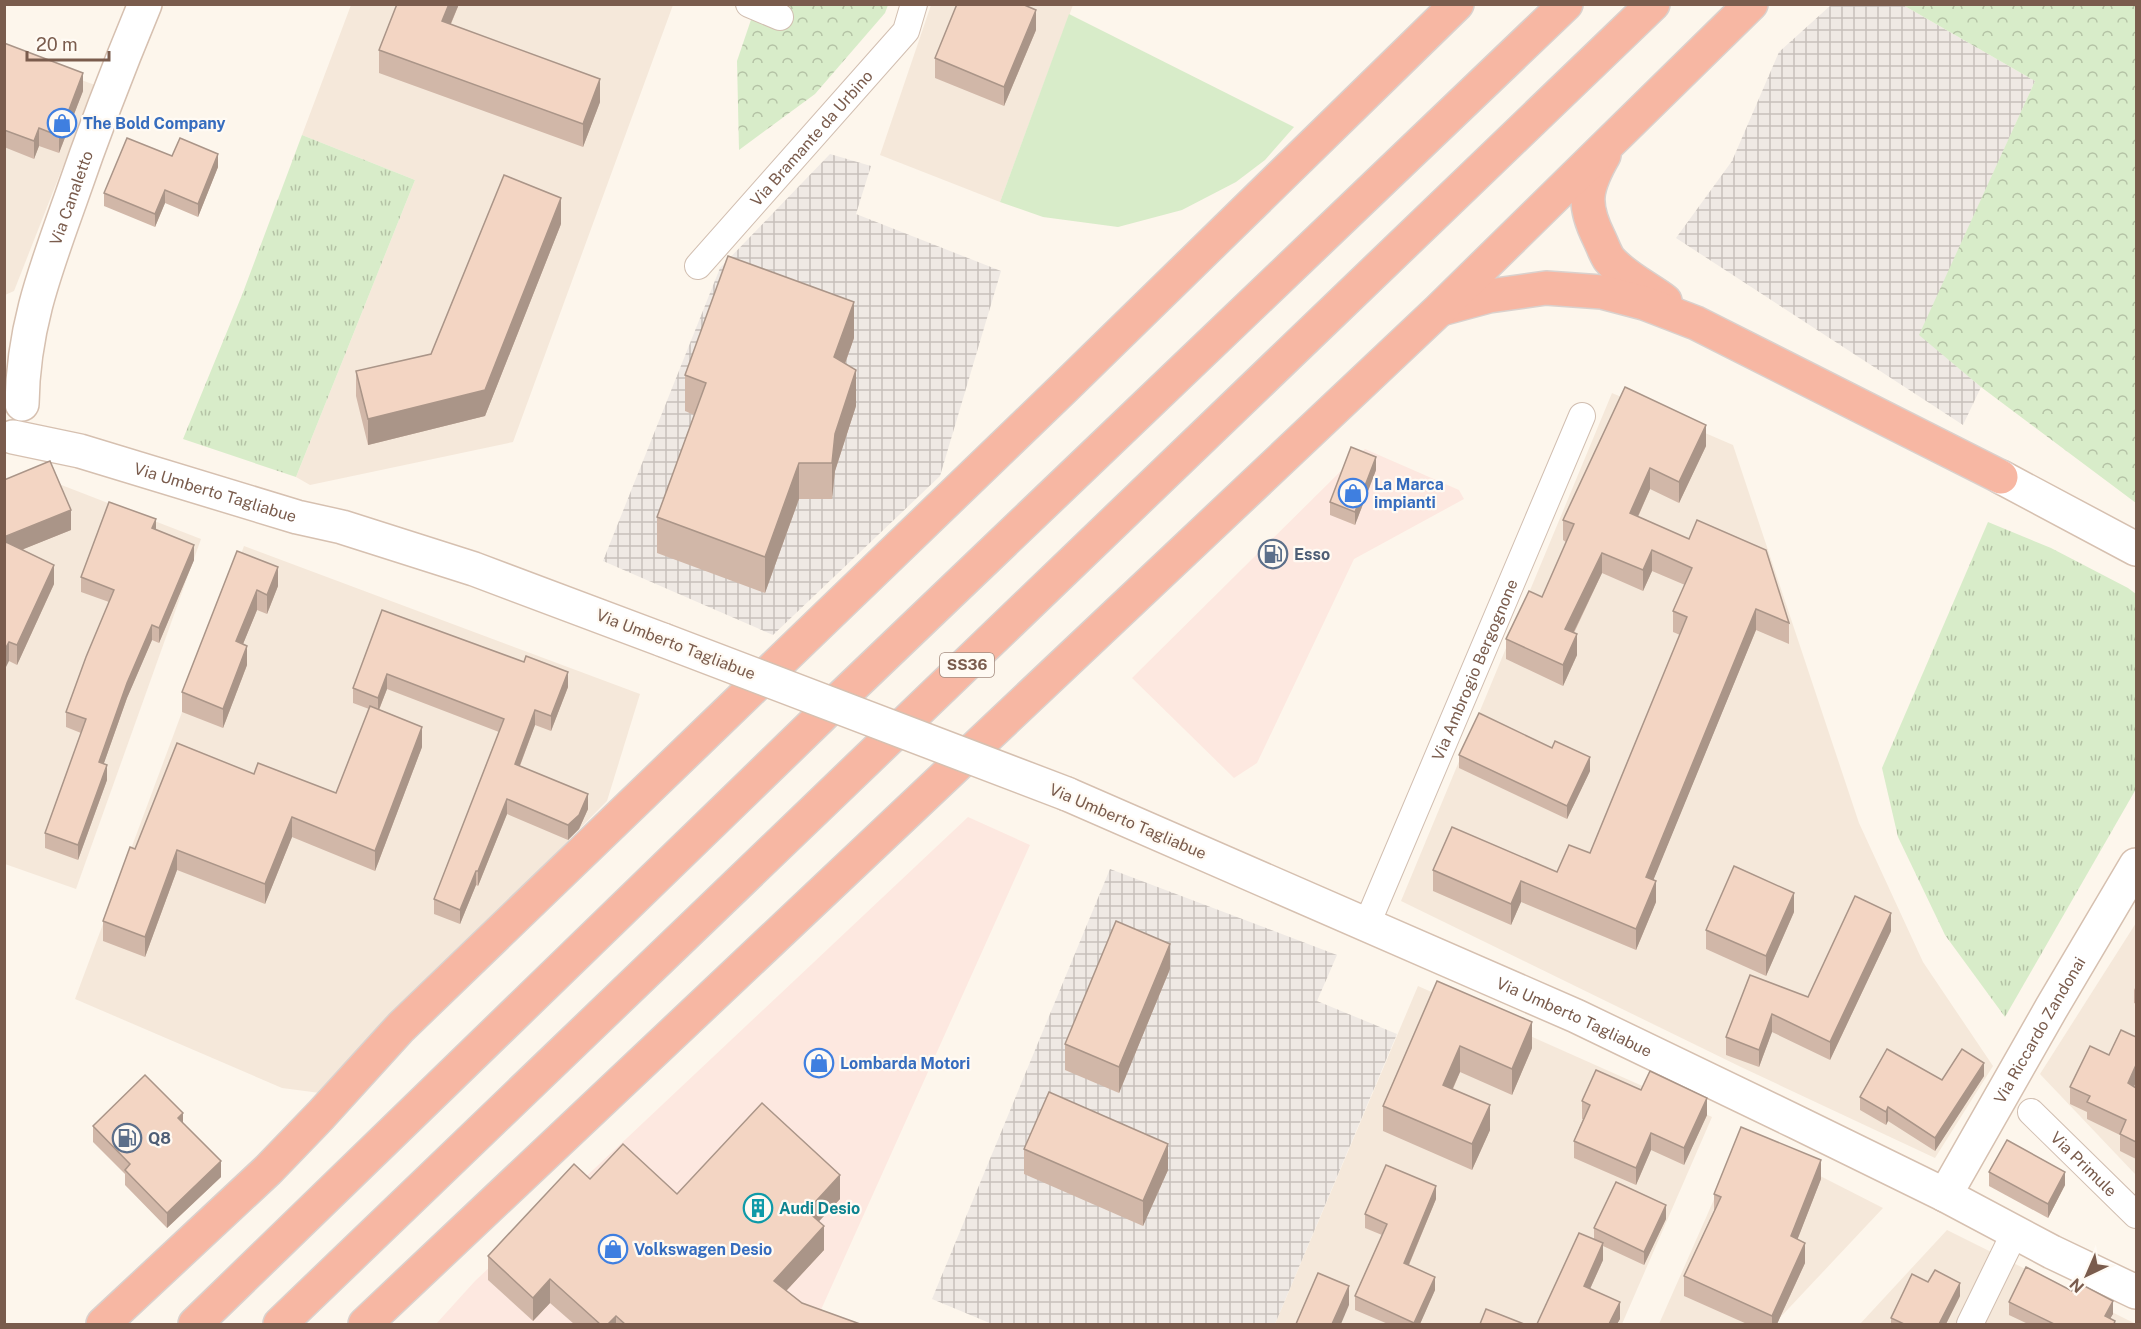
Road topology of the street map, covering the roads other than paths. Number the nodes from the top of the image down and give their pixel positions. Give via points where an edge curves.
1 (145, 4) edge
2 (749, 4) edge
3 (914, 4) edge
4 (1566, 4) edge
5 (1653, 4) edge
6 (1751, 4) edge
7 (1456, 5) edge
8 (780, 16) dead end
9 (1614, 137) junction
10 (698, 266) dead end
11 (38, 292) junction
12 (1439, 310) junction
13 (1696, 322) junction
14 (4, 358) edge
15 (13, 416) edge
16 (1582, 416) dead end
17 (2001, 477) joint
18 (2136, 549) edge
19 (2136, 865) edge
20 (1367, 924) junction
21 (2031, 1112) dead end
22 (1945, 1195) junction
23 (2136, 1215) edge
24 (2015, 1232) junction
25 (2136, 1292) edge
26 (103, 1324) edge
27 (195, 1324) edge
28 (280, 1324) edge
29 (365, 1324) edge
30 (1970, 1324) edge

1 - 11 street, Via Canaletto via 106,97
2 - 8 street
3 - 10 street, Via Bramante da Urbino via 906,31
4 - 27 highway via 834,704
5 - 28 highway, SS36
6 - 9 highway
7 - 26 highway via 401,1027 268,1170
9 - 12 highway
9 - 13 highway via 1592,175 1587,194 1589,218 1610,259
11 - 14 street, Via Canaletto
11 - 15 street, Via Canaletto
12 - 13 highway via 1489,296 1546,288 1602,292
12 - 29 highway
13 - 17 highway
15 - 20 street, Via Umberto Tagliabue, bridge via 80,451 297,518 342,526 474,569 1067,794
16 - 20 street, Via Ambrogio Bergognone
17 - 18 street
19 - 22 street, Via Riccardo Zandonai
20 - 22 street, Via Umberto Tagliabue via 1576,1016
21 - 23 street, Via Primule
22 - 24 street, Via Umberto Tagliabue
24 - 25 street, Via Umberto Tagliabue
24 - 30 street

